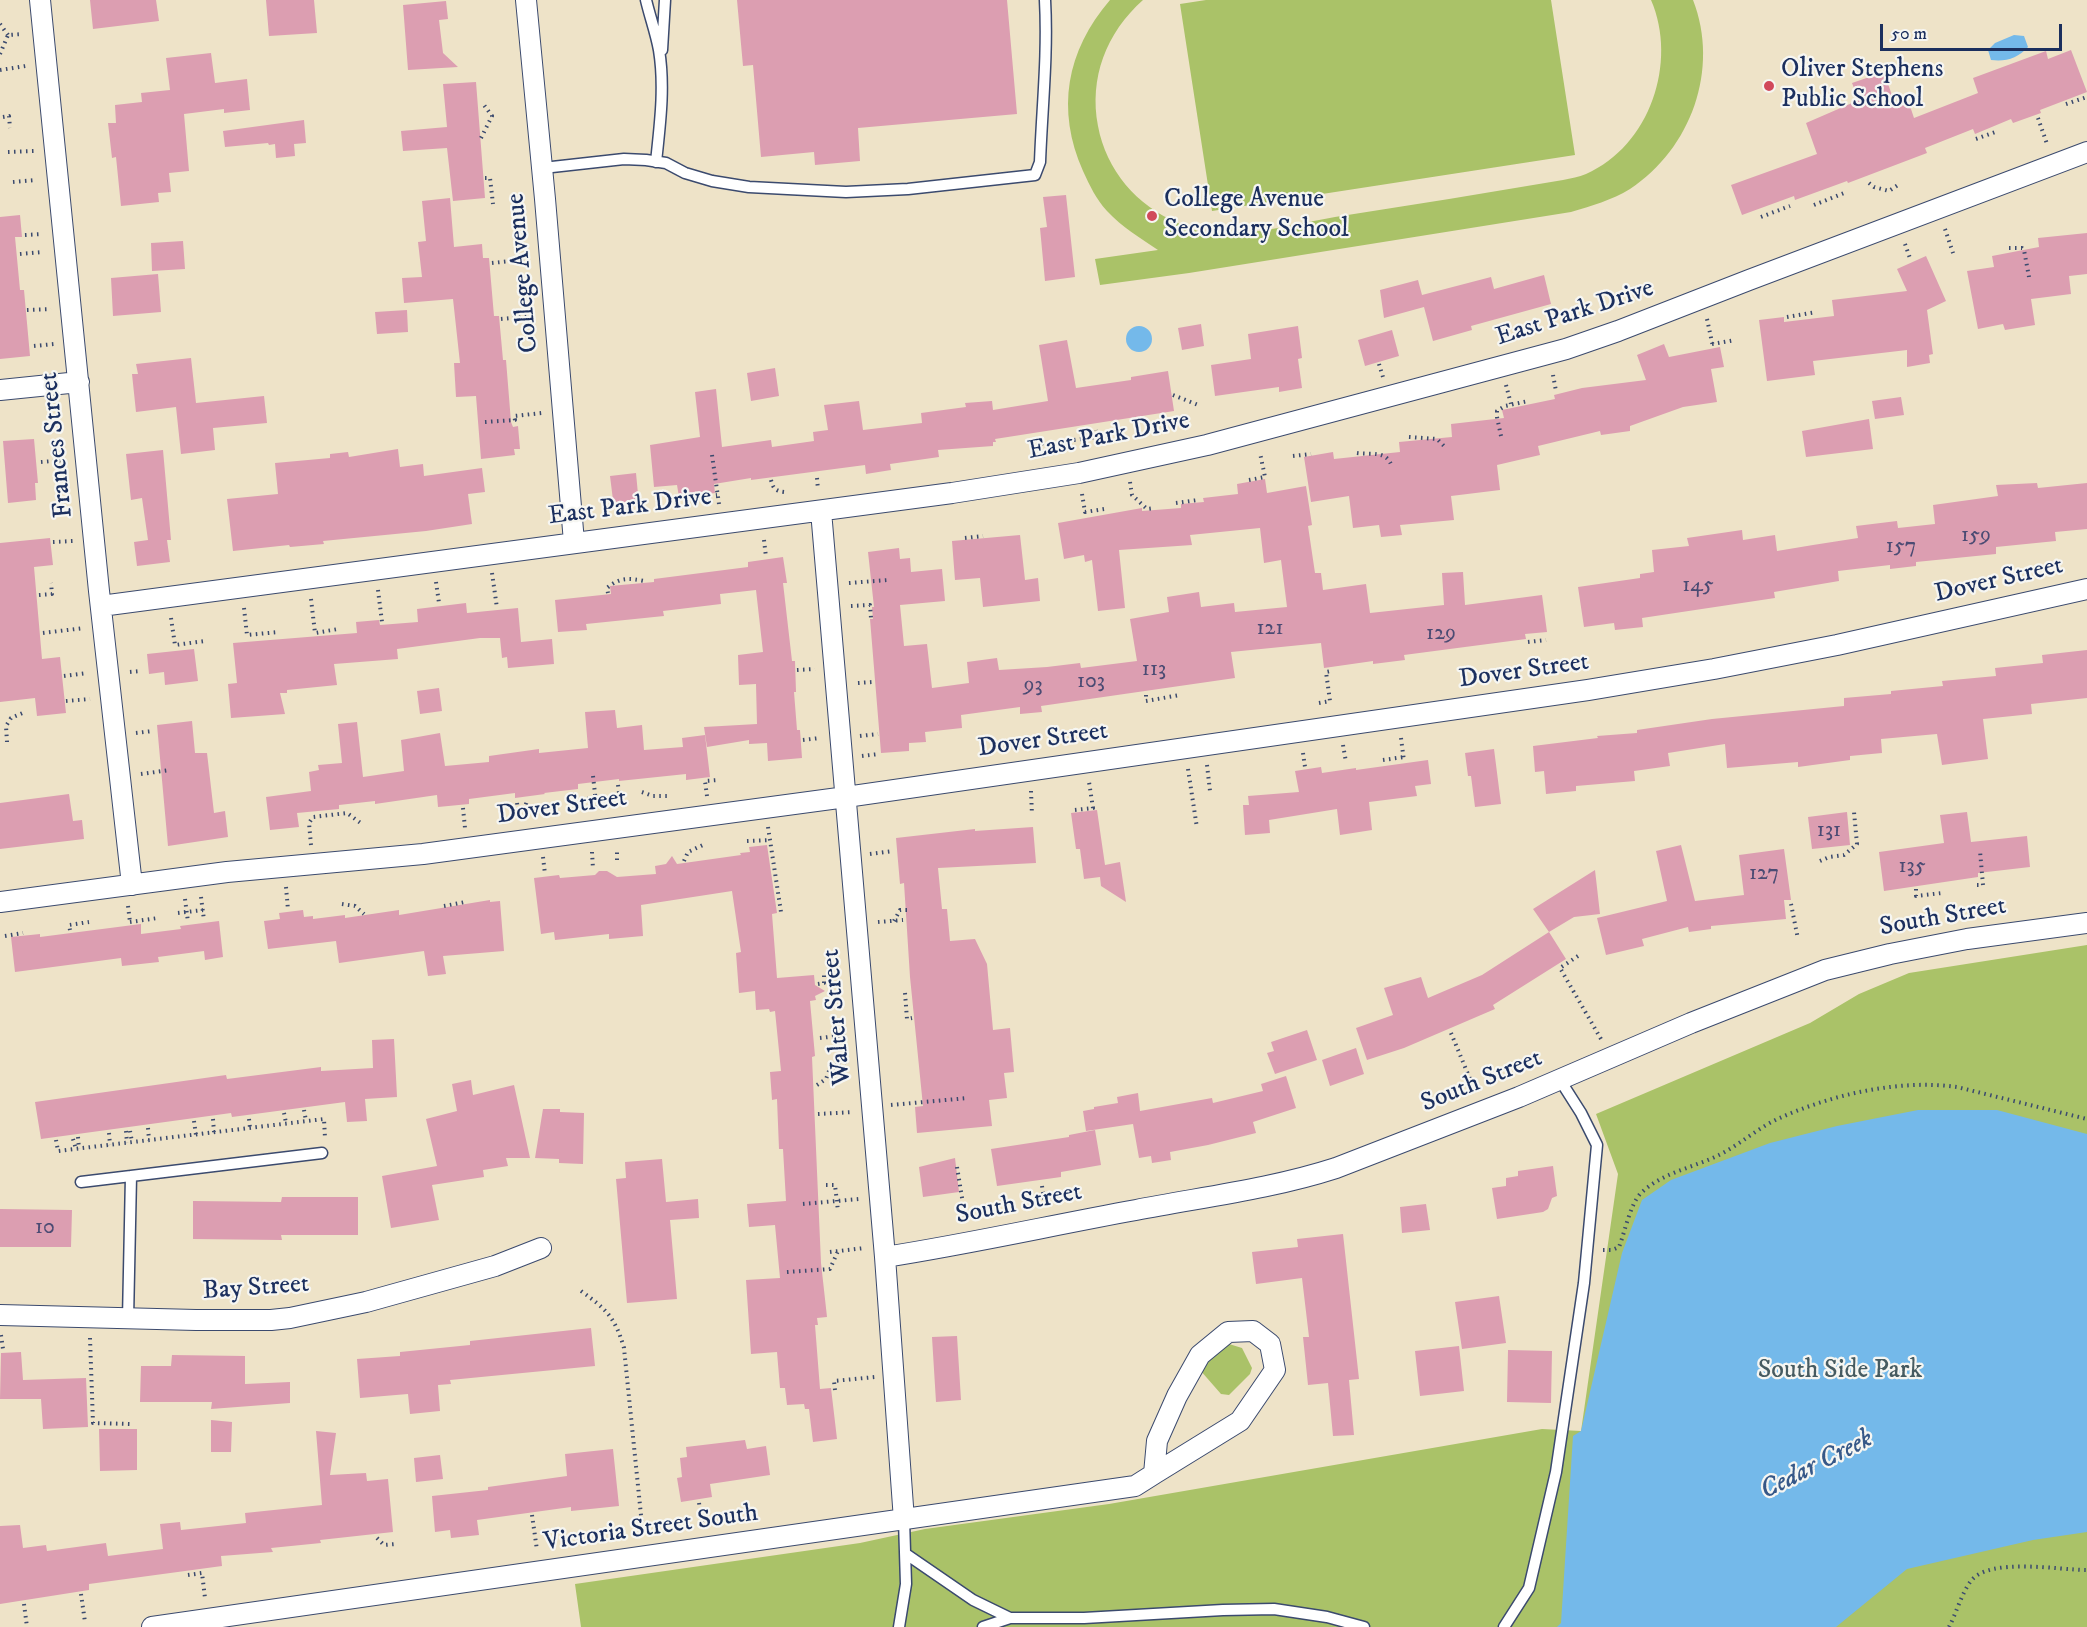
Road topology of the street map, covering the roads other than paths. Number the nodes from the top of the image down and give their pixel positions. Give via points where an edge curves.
1 (40, 0) edge
2 (526, 0) edge
3 (646, 0) edge
4 (665, 0) edge
5 (1045, 0) edge
6 (661, 74) junction
7 (2087, 152) edge
8 (656, 162) junction
9 (543, 168) junction
10 (79, 382) junction
11 (0, 390) edge
12 (821, 511) junction
13 (574, 542) junction
14 (2087, 589) edge
15 (101, 606) junction
16 (846, 797) junction
17 (129, 892) junction
18 (0, 902) edge
19 (2087, 923) edge
20 (1560, 1080) junction
21 (322, 1153) road end
22 (130, 1176) junction
23 (81, 1182) dead end
24 (541, 1248) dead end
25 (877, 1252) junction
26 (0, 1315) edge
27 (128, 1319) junction
28 (1154, 1474) junction
29 (904, 1520) junction
30 (906, 1554) junction
31 (1010, 1618) junction
32 (152, 1627) edge
33 (899, 1627) edge
34 (983, 1627) edge
35 (1364, 1627) edge
36 (1504, 1627) edge

1 - 10 street, Frances Street
2 - 9 street, College Avenue
3 - 6 lane
4 - 6 lane
5 - 8 lane via 1047,40 1040,162 1035,175 885,191 817,192 712,181
6 - 8 lane
7 - 12 street, East Park Drive via 1618,331 1502,367 1119,465
8 - 9 lane via 624,159
9 - 13 street, College Avenue
10 - 11 street
10 - 15 street, Frances Street
12 - 13 street, East Park Drive
12 - 16 street, Walter Street
13 - 15 street, East Park Drive
14 - 16 street, Dover Street via 1714,669
15 - 17 street, Frances Street
16 - 17 street, Dover Street via 423,854 326,862
16 - 25 street, Walter Street
17 - 18 street, Dover Street
19 - 20 street, South Street via 1967,939 1832,968
20 - 25 street, South Street via 1312,1175 969,1242
20 - 36 lane via 1597,1145 1588,1249 1556,1472 1529,1588
21 - 22 lane
22 - 23 lane
22 - 27 lane
24 - 27 street, Bay Street via 495,1266 292,1318
25 - 29 street, Walter Street
26 - 27 street, Bay Street
28 - 28 street, Victoria Street South via 1240,1421 1275,1370 1270,1344 1253,1331 1228,1332 1200,1355 1157,1441
28 - 29 street, Victoria Street South via 1125,1488
29 - 30 lane
29 - 32 street, Victoria Street South
30 - 31 lane via 973,1600
30 - 33 lane
31 - 34 lane
31 - 35 lane via 1274,1610

